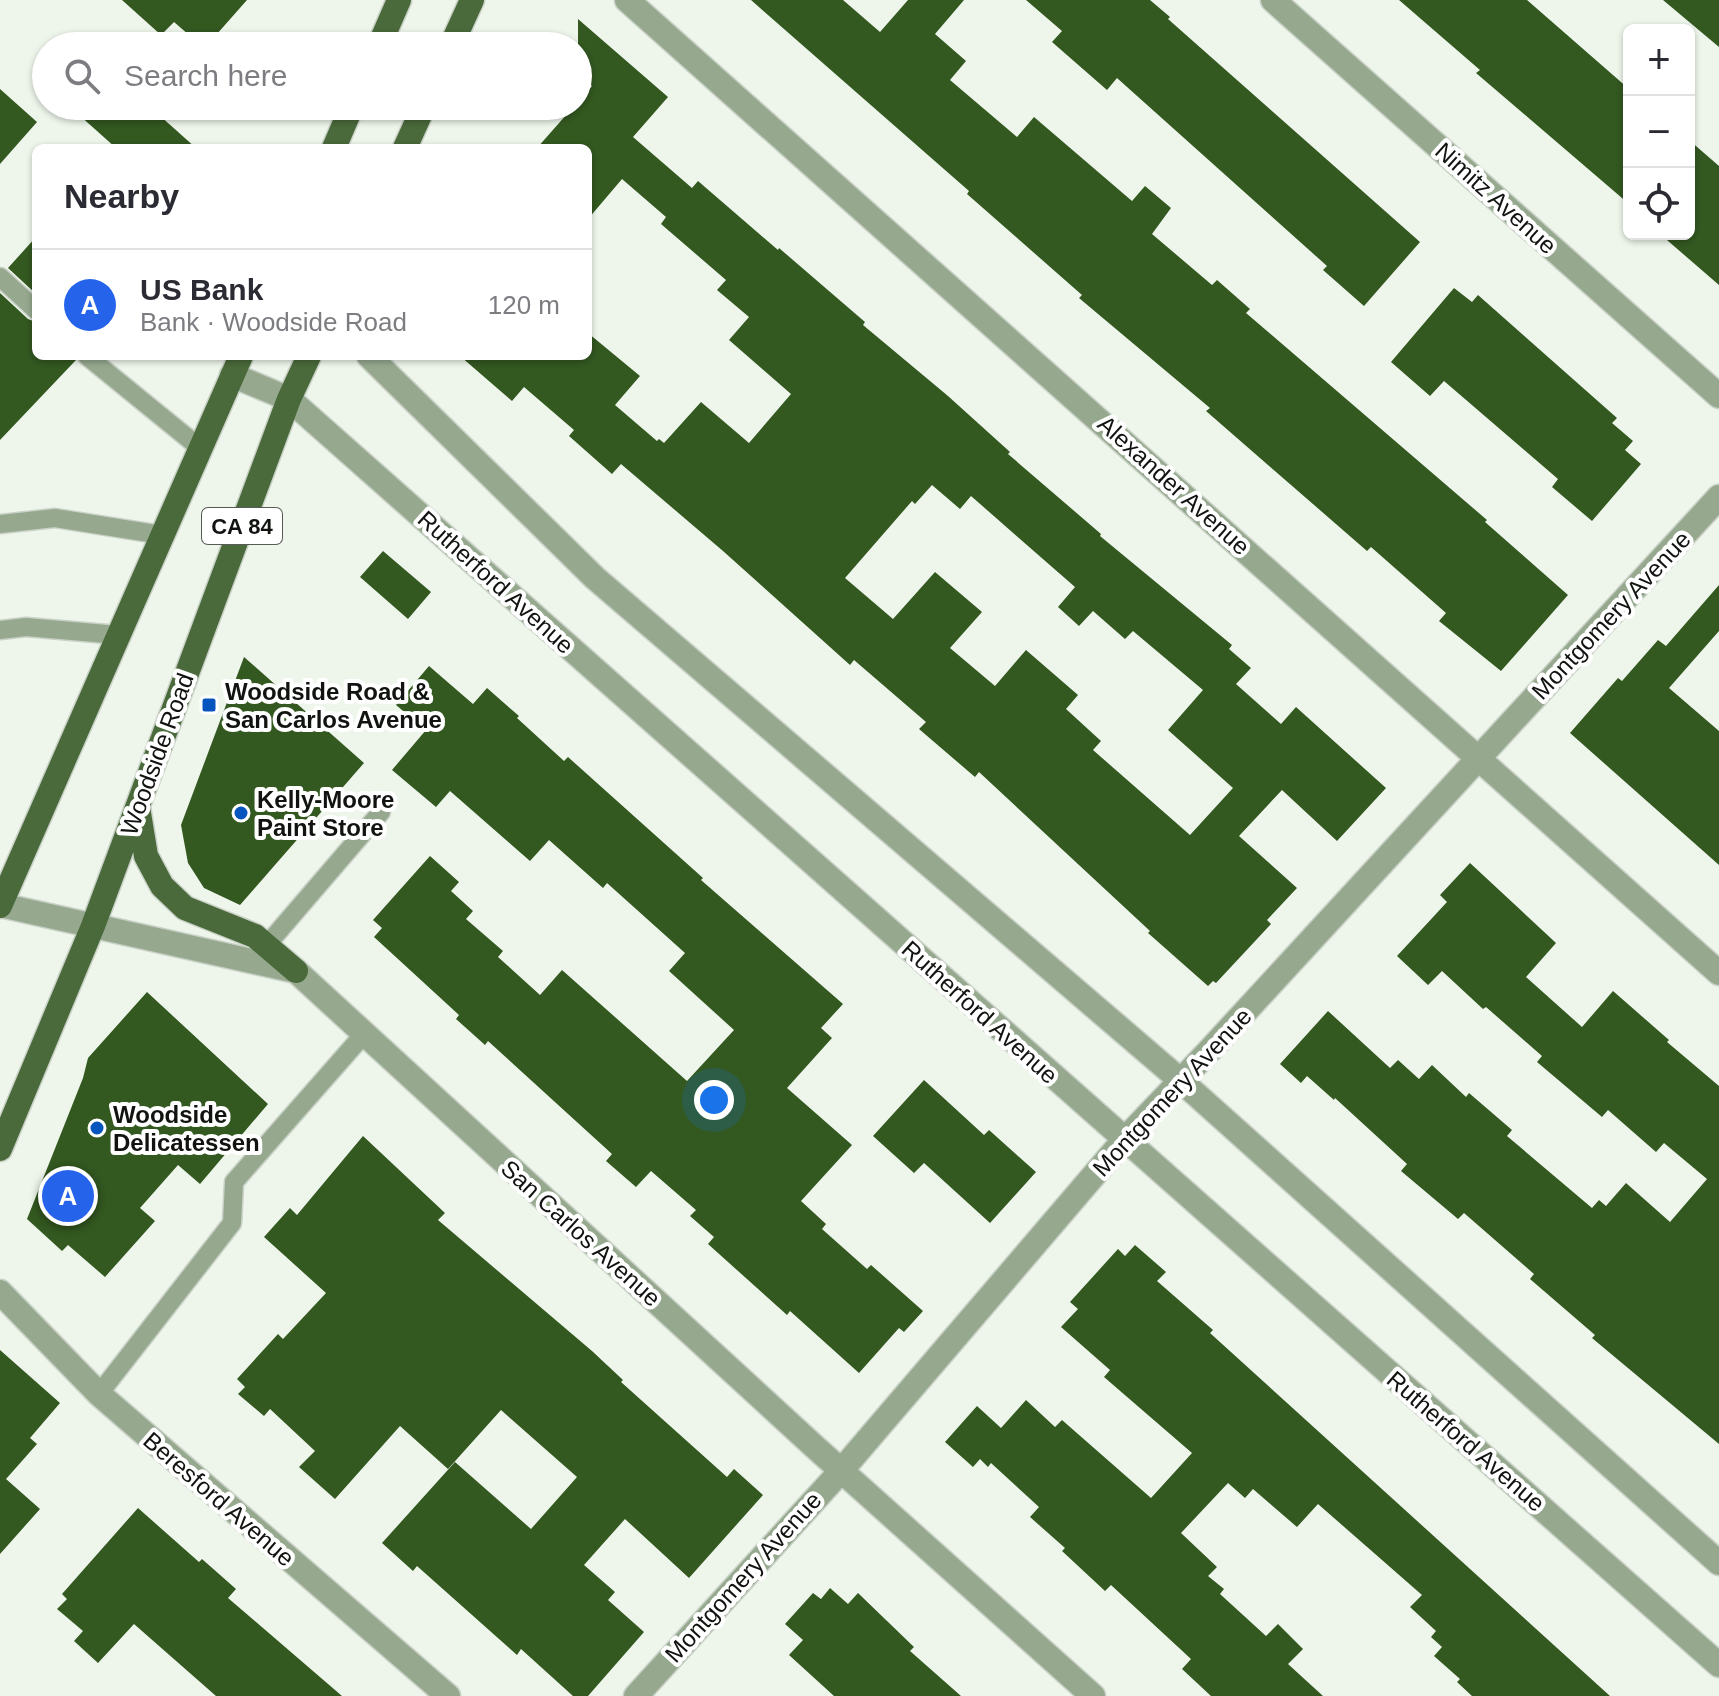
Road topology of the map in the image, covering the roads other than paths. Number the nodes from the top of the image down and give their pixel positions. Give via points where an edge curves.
1 (399, 0) edge
2 (472, 0) edge
3 (627, 0) edge
4 (1273, 0) edge
5 (385, 32) edge
6 (457, 32) edge
7 (346, 120) edge
8 (418, 120) edge
9 (336, 144) edge
10 (407, 144) edge
11 (0, 277) edge
12 (32, 306) edge
13 (92, 360) edge
14 (307, 360) edge
15 (373, 360) edge
16 (236, 366) edge
17 (1719, 396) edge
18 (289, 399) junction
19 (200, 448) junction
20 (1719, 497) edge
21 (0, 524) edge
22 (162, 535) junction
23 (0, 630) edge
24 (118, 635) junction
25 (1479, 757) junction
26 (138, 805) junction
27 (381, 812) dead end
28 (0, 906) edge
29 (93, 926) junction
30 (260, 954) junction
31 (296, 971) joint
32 (1719, 973) edge
33 (364, 1034) junction
34 (1180, 1080) junction
35 (1124, 1140) junction
36 (0, 1149) edge
37 (0, 1292) edge
38 (99, 1394) junction
39 (841, 1471) junction
40 (1719, 1563) edge
41 (1719, 1665) edge
42 (448, 1696) edge
43 (636, 1696) edge
44 (1093, 1696) edge

1 - 5 main road
2 - 6 main road
3 - 25 street, Alexander Avenue
4 - 17 street, Nimitz Avenue
7 - 9 main road
8 - 10 main road
11 - 12 lane
13 - 19 lane
14 - 18 main road, Woodside Road / CA 84
15 - 34 street via 595,578
16 - 18 street, Rutherford Avenue
16 - 19 main road, CA 84
18 - 26 main road, Woodside Road / CA 84
18 - 35 street, Rutherford Avenue
19 - 22 main road, CA 84
20 - 25 street, Montgomery Avenue
21 - 22 lane via 55,518
22 - 24 main road, CA 84
23 - 24 lane via 26,627
24 - 28 main road, CA 84
25 - 32 street, Alexander Avenue
25 - 34 street, Montgomery Avenue
26 - 29 main road, Woodside Road / CA 84
26 - 30 main road via 146,856 162,886 185,908 255,936
27 - 30 lane
28 - 29 street
29 - 30 street
29 - 36 main road, Woodside Road / CA 84
30 - 31 main road
31 - 33 street, San Carlos Avenue
33 - 38 lane via 234,1182 232,1223
33 - 39 street, San Carlos Avenue
34 - 35 street, Montgomery Avenue
34 - 40 street
35 - 39 street, Montgomery Avenue
35 - 41 street, Rutherford Avenue
37 - 38 street, Beresford Avenue
38 - 42 street, Beresford Avenue
39 - 43 street, Montgomery Avenue
39 - 44 street, San Carlos Avenue

